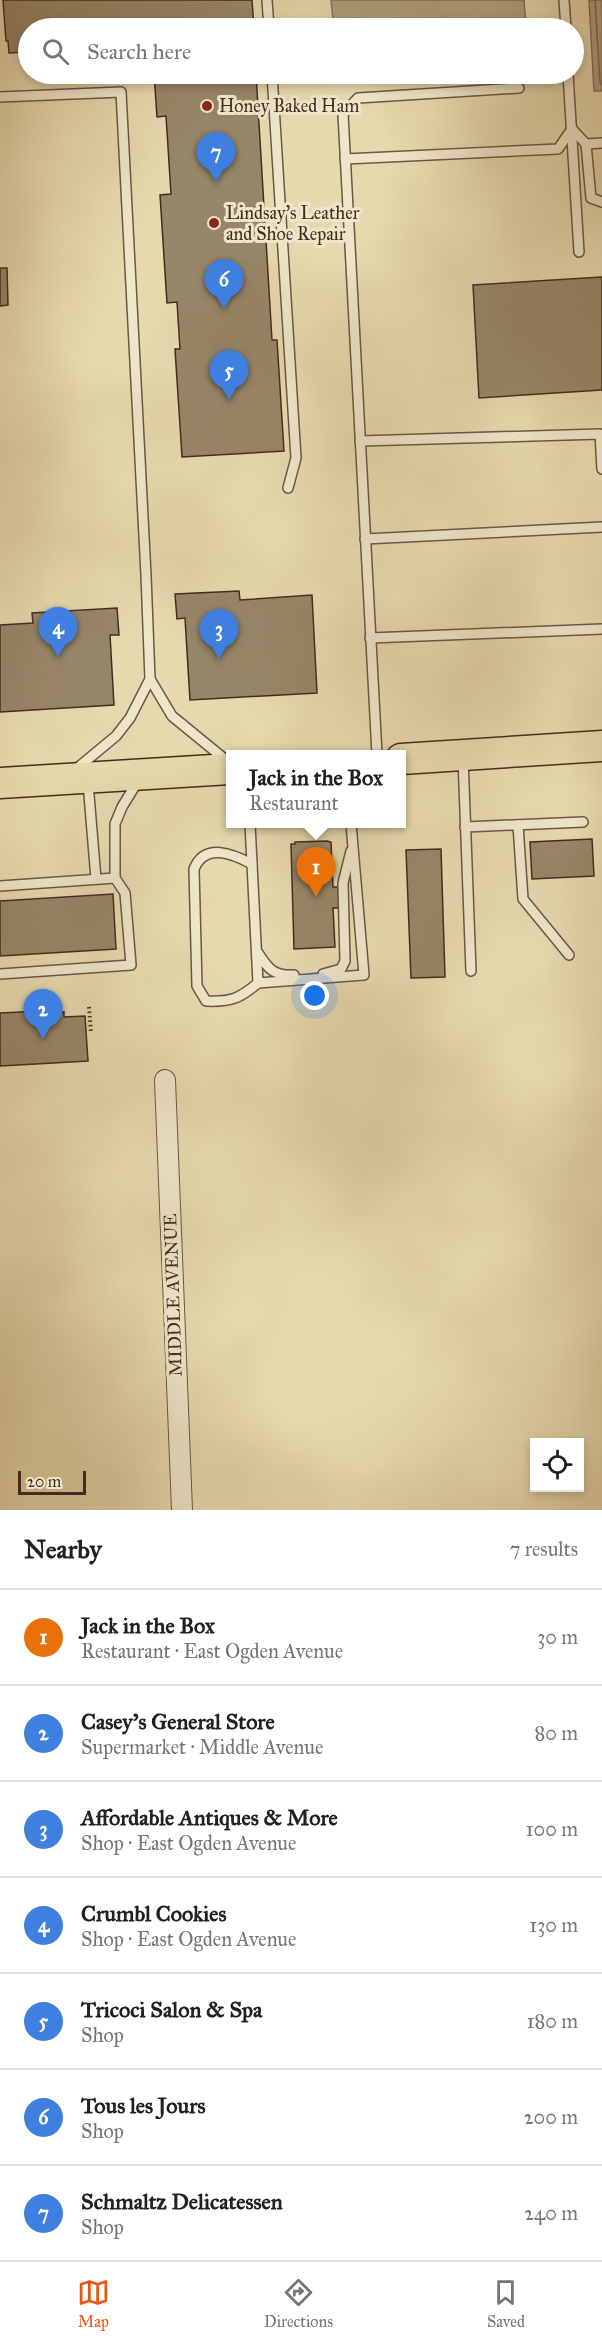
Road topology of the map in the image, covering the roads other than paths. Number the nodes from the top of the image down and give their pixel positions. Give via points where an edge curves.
1 (267, 0) edge
2 (564, 0) edge
3 (268, 18) edge
4 (565, 18) edge
5 (273, 84) edge
6 (569, 84) edge
7 (519, 88) dead end
8 (0, 97) edge
9 (572, 129) junction
10 (602, 143) edge
11 (586, 144) junction
12 (345, 159) junction
13 (602, 202) edge
14 (579, 252) dead end
15 (360, 441) junction
16 (602, 469) edge
17 (288, 488) dead end
18 (602, 527) edge
19 (365, 539) junction
20 (602, 629) edge
21 (370, 638) junction
22 (150, 679) junction
23 (602, 746) edge
24 (377, 750) edge
25 (463, 756) junction
26 (406, 759) edge
27 (226, 760) edge
28 (226, 769) edge
29 (142, 774) junction
30 (75, 778) junction
31 (0, 783) edge
32 (583, 822) dead end
33 (518, 825) junction
34 (465, 827) junction
35 (250, 828) edge
36 (351, 828) edge
37 (353, 844) junction
38 (252, 864) junction
39 (115, 878) junction
40 (96, 879) junction
41 (0, 886) edge
42 (257, 951) junction
43 (569, 955) dead end
44 (471, 970) dead end
45 (0, 974) edge
46 (258, 983) junction
47 (165, 1080) dead end
48 (182, 1510) edge

1 - 3 lane
2 - 4 lane
5 - 17 lane via 296,458
6 - 9 lane
7 - 12 lane via 358,98 343,114
8 - 22 lane via 120,92
9 - 11 lane
9 - 12 lane via 558,149
9 - 14 lane
10 - 11 lane
11 - 13 lane via 591,198
12 - 15 lane
15 - 16 lane via 600,434
15 - 19 lane
18 - 19 lane
19 - 21 lane
20 - 21 lane
21 - 24 lane
22 - 27 lane via 172,716
22 - 30 lane via 138,705 116,736
23 - 25 main road
25 - 26 main road
25 - 34 lane
28 - 29 main road
29 - 30 main road
29 - 39 lane via 116,824
30 - 31 main road
30 - 40 lane
32 - 33 lane
33 - 34 lane
33 - 43 lane via 523,899
34 - 44 lane
35 - 38 lane
36 - 37 lane
37 - 42 lane via 343,883 346,952 341,969 327,974 277,974 268,969
37 - 46 lane via 364,975
38 - 42 lane
38 - 46 lane via 215,851 197,861 197,986 206,1001 224,1002 241,997
39 - 40 lane
39 - 45 lane via 125,892 131,964
40 - 41 lane
42 - 46 lane
47 - 48 street, MIDDLE AVENUE

